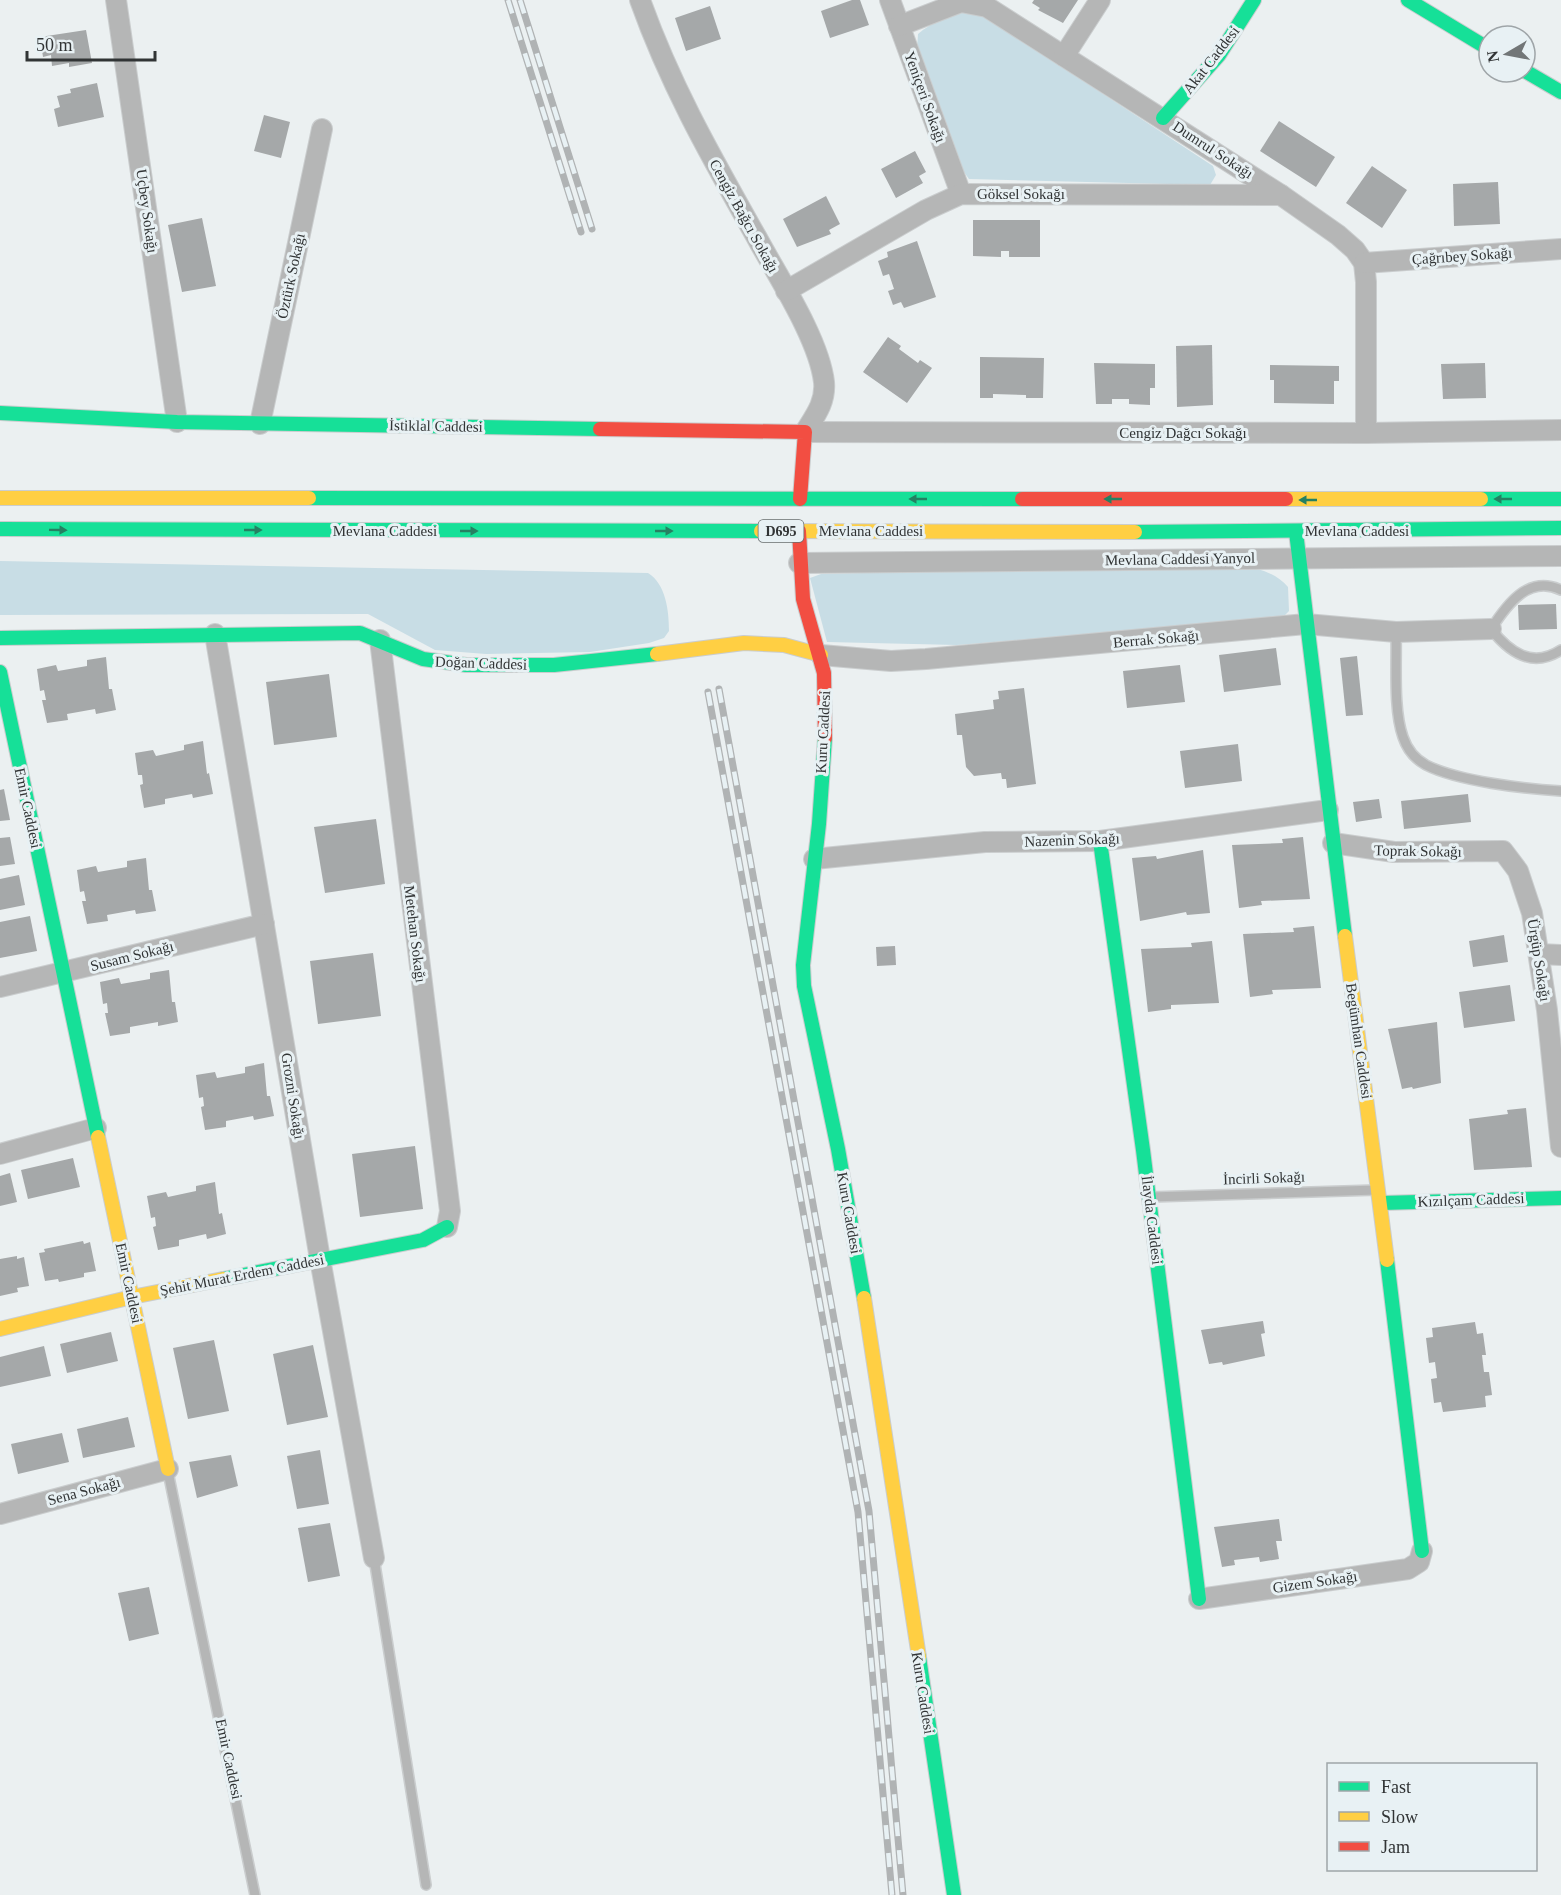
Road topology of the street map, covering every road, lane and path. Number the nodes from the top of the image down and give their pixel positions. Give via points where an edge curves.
1 (116, 0) edge
2 (640, 0) edge
3 (890, 0) edge
4 (1100, 0) edge
5 (1254, 0) edge
6 (1408, 0) edge
7 (899, 26) junction
8 (1477, 42) edge
9 (1064, 56) junction
10 (1537, 78) edge
11 (1561, 92) edge
12 (1163, 118) junction
13 (321, 129) dead end
14 (961, 194) junction
15 (1281, 195) junction
16 (1561, 249) edge
17 (1364, 263) junction
18 (786, 291) junction
19 (0, 413) edge
20 (177, 422) junction
21 (260, 424) junction
22 (1561, 430) edge
23 (805, 432) junction
24 (1366, 433) junction
25 (0, 498) edge
26 (1561, 499) edge
27 (800, 500) junction
28 (1561, 528) edge
29 (0, 529) edge
30 (799, 531) junction
31 (1296, 531) junction
32 (1561, 556) edge
33 (1299, 558) junction
34 (799, 563) junction
35 (1561, 590) edge
36 (1306, 624) junction
37 (1491, 629) junction
38 (1396, 632) junction
39 (215, 634) junction
40 (0, 638) edge
41 (380, 640) junction
42 (1561, 650) edge
43 (821, 655) junction
44 (0, 672) edge
45 (1561, 791) edge
46 (1328, 810) junction
47 (1100, 842) junction
48 (1333, 843) junction
49 (1503, 851) joint
50 (814, 859) junction
51 (264, 924) junction
52 (1539, 954) junction
53 (1561, 956) edge
54 (62, 973) junction
55 (0, 987) edge
56 (96, 1128) junction
57 (1561, 1147) edge
58 (0, 1154) edge
59 (1380, 1196) junction
60 (1149, 1197) junction
61 (1561, 1198) edge
62 (447, 1227) joint
63 (320, 1259) junction
64 (132, 1297) junction
65 (0, 1329) edge
66 (168, 1469) junction
67 (0, 1514) edge
68 (1422, 1551) joint
69 (374, 1558) joint
70 (1199, 1599) joint
71 (426, 1885) dead end
72 (255, 1895) edge
73 (954, 1895) edge

1 - 20 street, Uçbey Sokağı
2 - 18 street, Cengiz Bağcı Sokağı via 680,100
3 - 7 street, Yeniçeri Sokağı
4 - 9 street
5 - 12 street, Akat Caddesi via 1219,55
6 - 8 street
7 - 9 street, Dumrul Sokağı via 948,6 975,3
7 - 14 street, Yeniçeri Sokağı
9 - 12 street, Dumrul Sokağı
10 - 11 street
12 - 15 street, Dumrul Sokağı
13 - 21 street, Öztürk Sokağı
14 - 15 street, Göksel Sokağı
14 - 18 street, Göksel Sokağı
15 - 17 street, Dumrul Sokağı via 1338,235
16 - 17 street, Çağrıbey Sokağı
17 - 24 street
18 - 23 street, Cengiz Bağcı Sokağı via 818,357 824,384 822,404
19 - 20 street, İstiklal Caddesi
20 - 21 street, İstiklal Caddesi
21 - 23 street, İstiklal Caddesi
22 - 24 street, Cengiz Dağcı Sokağı
23 - 24 street, Cengiz Dağcı Sokağı
23 - 27 street
25 - 27 street, Mevlana Caddesi / D695
26 -> 27 street, Mevlana Caddesi / D695
28 - 31 street, Mevlana Caddesi / D695
29 -> 30 street, Mevlana Caddesi / D695
30 - 31 street, Mevlana Caddesi / D695
30 - 34 street, Kuru Caddesi
31 - 33 street, Begümhan Caddesi
32 - 33 street, Mevlana Caddesi Yanyol
33 - 34 street, Mevlana Caddesi Yanyol
33 - 36 street, Begümhan Caddesi
34 - 43 street, Kuru Caddesi via 804,605
35 - 37 lane via 1554,586 1523,591 1509,602
36 - 38 street, Berrak Sokağı
36 - 43 street, Berrak Sokağı via 891,661
36 - 46 street, Begümhan Caddesi
37 - 38 street, Berrak Sokağı
37 - 42 lane via 1505,647 1520,657 1541,658
38 - 45 lane via 1399,722 1410,752 1443,771
39 - 40 street, Doğan Caddesi
39 - 41 street, Doğan Caddesi via 360,633
39 - 51 street, Grozni Sokağı
41 - 43 street, Doğan Caddesi via 423,659 466,665 586,663 744,643 784,645
41 - 62 street, Metehan Sokağı via 450,1210
43 - 50 street, Kuru Caddesi via 825,712
44 - 54 street, Emir Caddesi
46 - 47 street, Nazenin Sokağı
46 - 48 street, Begümhan Caddesi
47 - 50 street, Nazenin Sokağı via 985,842
47 - 60 street, İlayda Caddesi
48 - 49 street, Toprak Sokağı via 1394,852
48 - 59 street, Begümhan Caddesi
49 - 52 street, Ürgüp Sokağı via 1526,887
50 - 73 street, Kuru Caddesi via 804,987 838,1149 873,1349
51 - 54 street, Susam Sokağı
51 - 63 street, Grozni Sokağı
52 - 53 street
52 - 57 street, Ürgüp Sokağı
54 - 55 street, Susam Sokağı
54 - 56 street, Emir Caddesi
56 - 58 street
56 - 64 street, Emir Caddesi
59 - 60 lane, İncirli Sokağı
59 - 61 street, Kızılçam Caddesi
59 - 68 street, Begümhan Caddesi
60 - 70 street, İlayda Caddesi
62 - 63 street, Şehit Murat Erdem Caddesi via 423,1240
63 - 64 street, Şehit Murat Erdem Caddesi
63 - 69 street, Grozni Sokağı
64 - 65 street, Şehit Murat Erdem Caddesi
64 - 66 street, Emir Caddesi
66 - 67 street, Sena Sokağı
66 - 72 lane, Emir Caddesi
68 - 70 street, Gizem Sokağı via 1419,1562 1408,1569
69 - 71 lane

